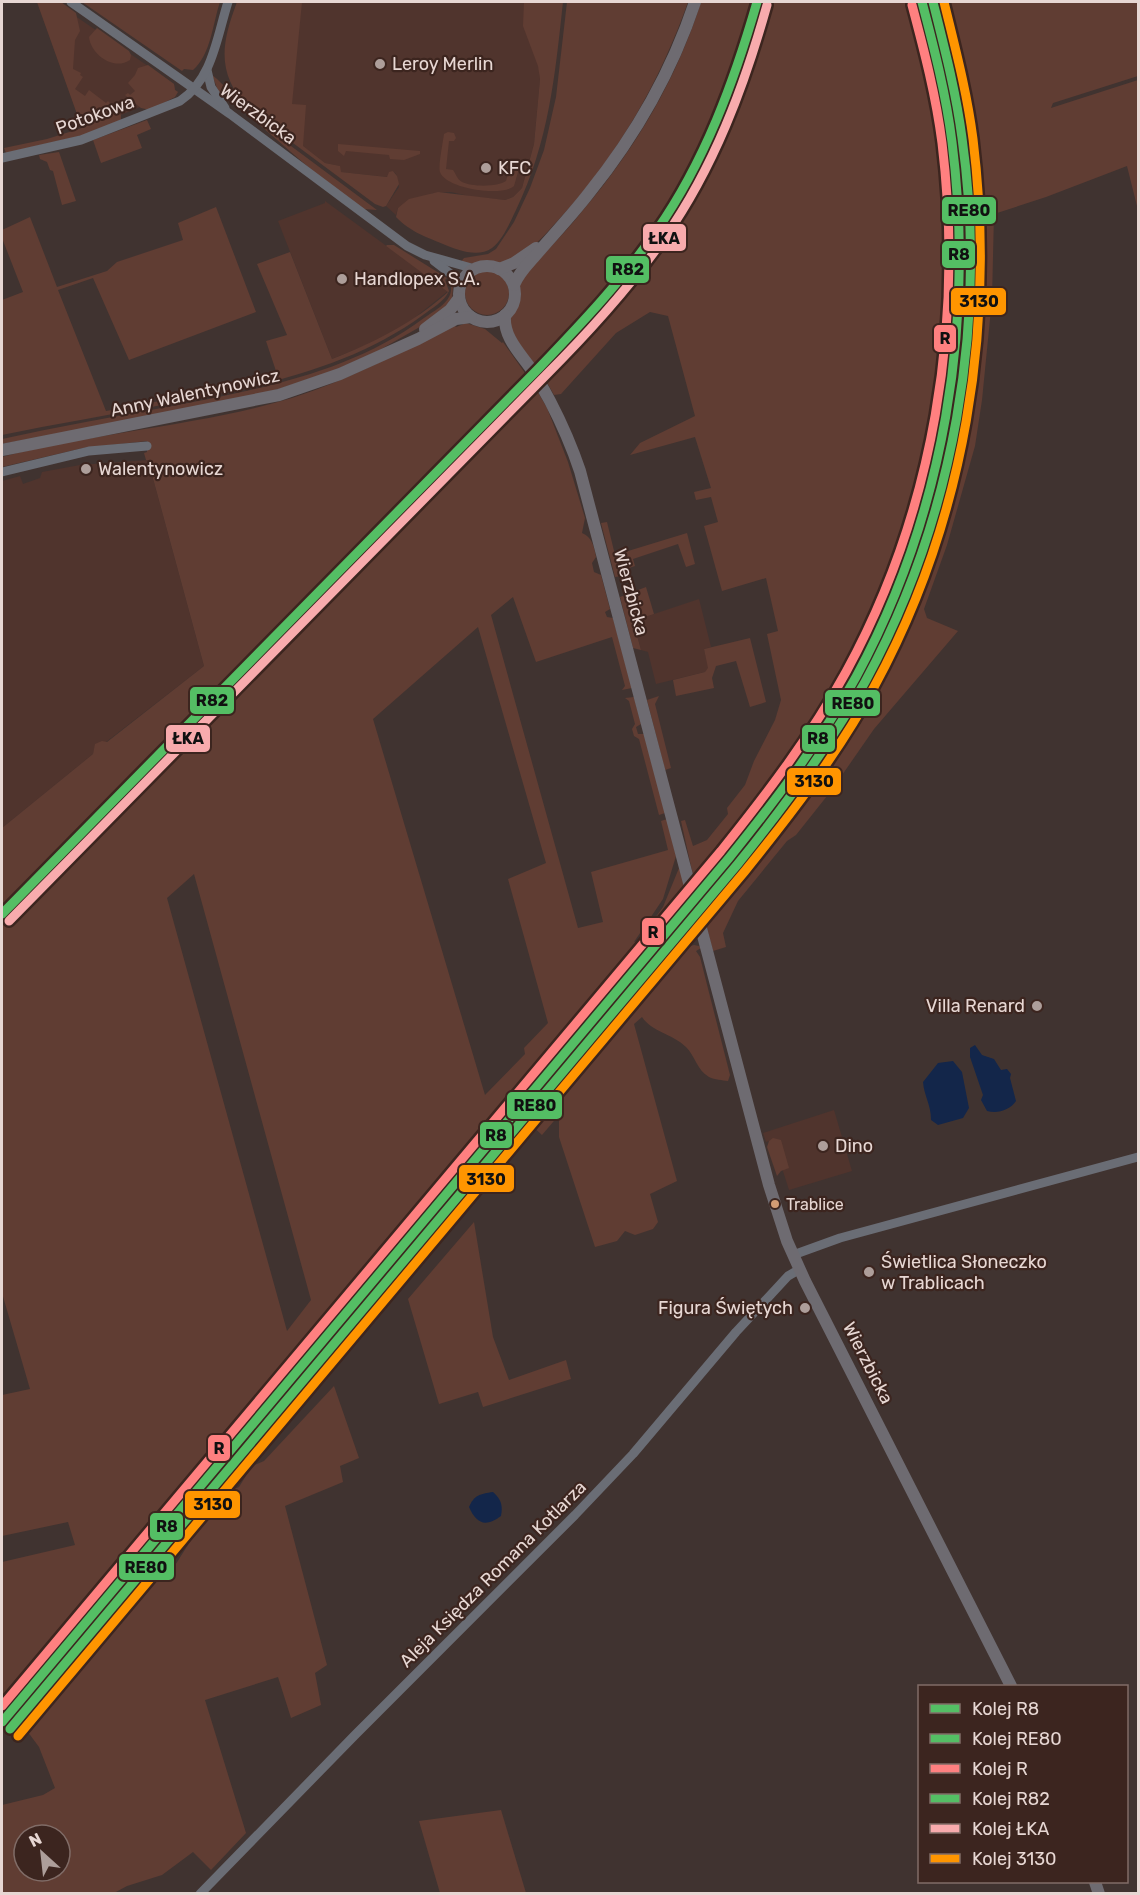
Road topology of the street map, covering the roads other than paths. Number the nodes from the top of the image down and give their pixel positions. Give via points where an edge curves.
1 (71, 2) edge
2 (228, 2) edge
3 (695, 2) edge
4 (207, 70) junction
5 (194, 89) junction
6 (230, 114) junction
7 (2, 158) edge
8 (547, 240) junction
9 (425, 255) junction
10 (475, 269) junction
11 (499, 269) junction
12 (514, 285) junction
13 (460, 292) junction
14 (505, 315) junction
15 (471, 317) junction
16 (486, 322) junction
17 (515, 348) junction
18 (390, 352) junction
19 (147, 446) dead end
20 (2, 450) edge
21 (2, 472) edge
22 (1138, 1157) edge
23 (793, 1255) junction
24 (800, 1269) junction
25 (1010, 1685) edge
26 (200, 1893) edge

1 - 5 street, Wierzbicka
2 - 4 street
3 - 8 main road via 665,76 636,128 599,182
4 - 5 street
4 - 6 street via 211,87
5 - 6 street, Wierzbicka
5 - 7 street, Potokowa via 180,100 81,140
6 - 9 street, Wierzbicka via 406,246
8 - 11 main road
8 - 12 main road
9 - 10 street, Wierzbicka
9 - 13 street, Wierzbicka via 451,274
10 - 11 main road
10 - 13 main road via 466,275
11 - 12 main road
12 - 14 main road via 514,302
13 - 15 main road via 464,310
13 - 18 main road, Anny Walentynowicz via 453,307
14 - 16 main road
14 - 17 main road, Wierzbicka via 505,326
15 - 16 main road
15 - 18 main road, Anny Walentynowicz via 456,319
16 - 17 main road, Wierzbicka
17 - 23 main road, Wierzbicka via 539,381 580,471 769,1185
18 - 20 main road, Anny Walentynowicz via 325,380 262,400
19 - 21 street via 89,451
22 - 23 street via 840,1238
23 - 24 main road, Wierzbicka
24 - 25 main road, Wierzbicka
24 - 26 street, Aleja Księdza Romana Kotlarza via 768,1297 575,1515

